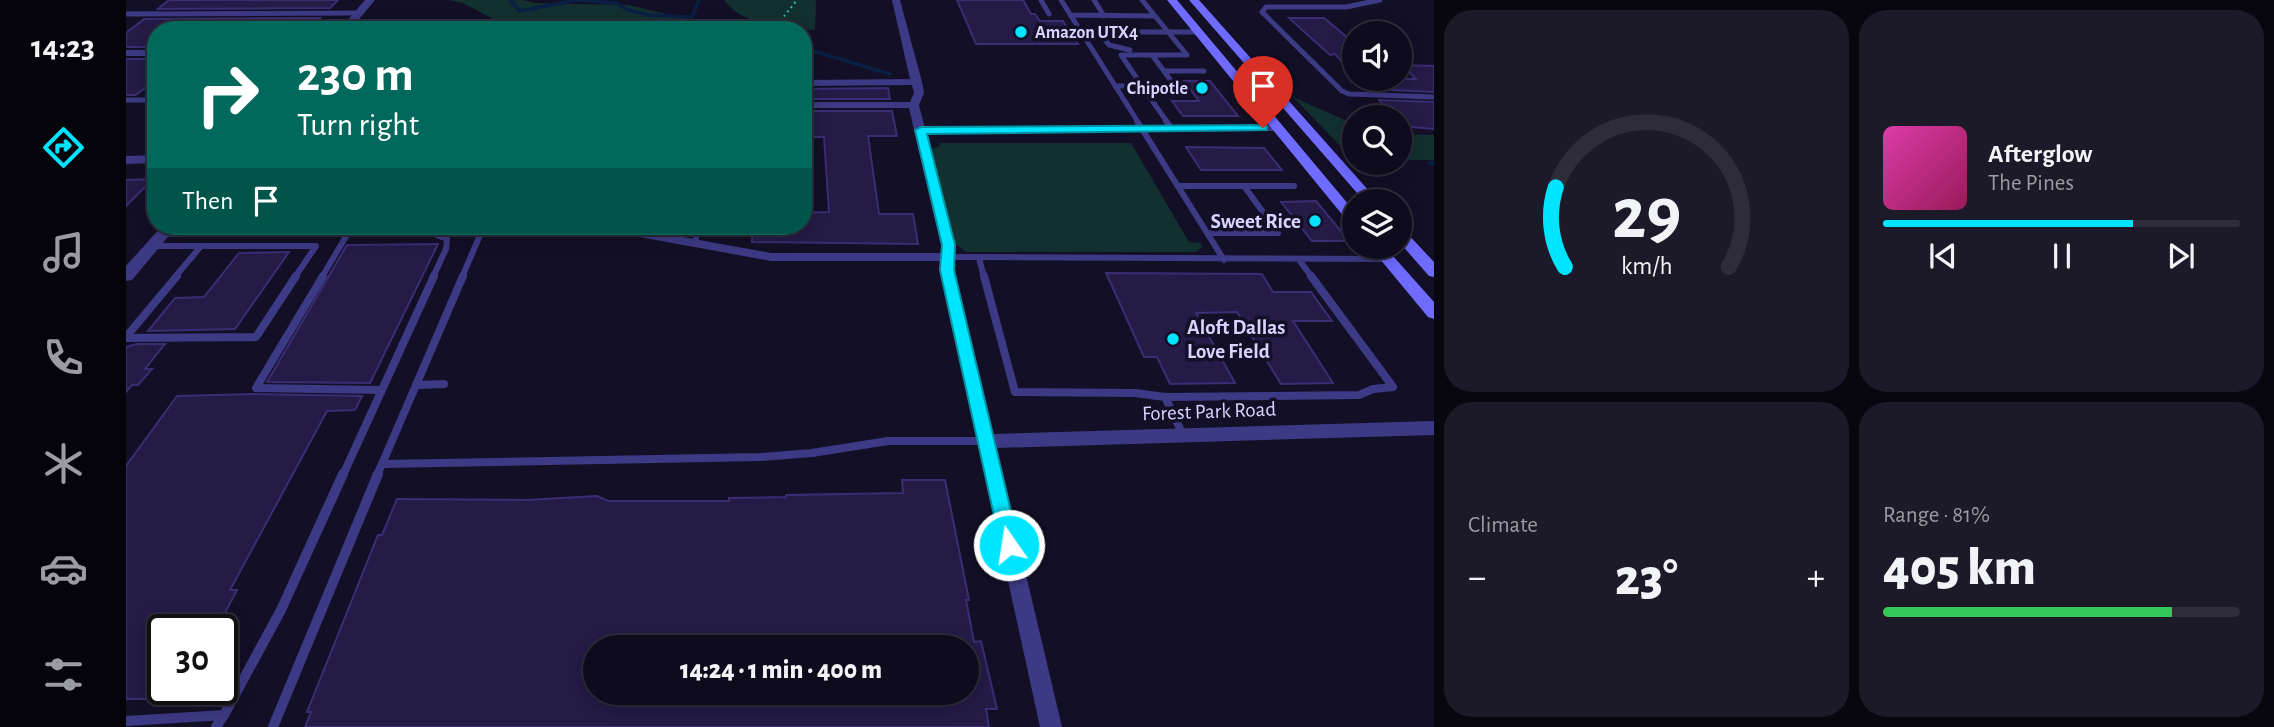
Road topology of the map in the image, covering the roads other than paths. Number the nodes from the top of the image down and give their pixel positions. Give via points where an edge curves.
1 (370, 0) edge
2 (896, 0) edge
3 (1041, 0) edge
4 (1061, 0) edge
5 (1094, 0) edge
6 (1142, 0) edge
7 (1172, 0) edge
8 (1194, 0) edge
9 (1380, 0) edge
10 (359, 13) junction
11 (126, 14) edge
12 (1049, 14) dead end
13 (1070, 15) junction
14 (1104, 16) junction
15 (1155, 16) junction
16 (352, 21) edge
17 (1081, 32) junction
18 (1099, 32) junction
19 (1168, 32) junction
20 (1199, 32) junction
21 (1223, 33) junction
22 (1183, 51) junction
23 (126, 53) edge
24 (147, 53) edge
25 (1153, 55) junction
26 (1164, 71) junction
27 (1204, 71) dead end
28 (917, 82) junction
29 (812, 83) edge
30 (1115, 86) junction
31 (1142, 86) junction
32 (1434, 97) edge
33 (126, 100) edge
34 (147, 100) edge
35 (812, 105) edge
36 (914, 105) junction
37 (1277, 128) junction
38 (1306, 128) junction
39 (1142, 129) junction
40 (1172, 129) junction
41 (921, 130) junction
42 (147, 159) edge
43 (126, 160) edge
44 (1178, 186) junction
45 (1244, 186) junction
46 (1294, 186) dead end
47 (1360, 189) edge
48 (1342, 206) edge
49 (1208, 233) junction
50 (162, 235) edge
51 (347, 235) edge
52 (437, 235) edge
53 (480, 235) edge
54 (648, 235) edge
55 (696, 235) edge
56 (695, 244) junction
57 (152, 246) junction
58 (201, 246) junction
59 (1412, 247) edge
60 (948, 257) junction
61 (1342, 257) edge
62 (979, 258) junction
63 (1387, 259) edge
64 (1224, 260) junction
65 (1299, 261) junction
66 (1434, 272) edge
67 (126, 276) edge
68 (1434, 313) edge
69 (126, 337) edge
70 (444, 384) dead end
71 (416, 385) junction
72 (381, 390) junction
73 (1165, 397) junction
74 (1434, 428) edge
75 (1184, 435) junction
76 (986, 442) junction
77 (382, 464) junction
78 (225, 715) junction
79 (126, 721) edge
80 (216, 727) edge
81 (273, 727) edge
82 (1051, 727) edge

1 - 10 street
2 - 28 street
3 - 12 lane
4 - 13 lane
5 - 14 lane
6 - 15 lane
7 - 20 main road
8 - 21 main road
9 - 32 lane via 1346,7 1266,7 1262,12 1342,91
10 - 11 lane
10 - 16 street
13 - 14 lane
13 - 17 lane
14 - 15 lane
15 - 19 lane
17 - 18 lane
17 - 30 lane
18 - 19 lane
18 - 22 lane via 1109,45 1122,50
19 - 20 lane
19 - 22 lane
20 - 21 main road
20 - 37 main road
21 - 38 main road
22 - 25 lane via 1187,55
23 - 24 street
25 - 26 lane
25 - 31 lane via 1121,55
26 - 27 lane
26 - 31 lane via 1175,86
28 - 29 street
28 - 36 street
30 - 31 lane
30 - 39 lane
31 - 40 lane
33 - 34 lane
35 - 36 street
36 - 41 street
37 - 38 main road
37 - 40 lane
37 - 48 main road
38 - 47 main road
39 - 40 lane
39 - 41 lane
39 - 44 lane
41 - 60 street
42 - 43 street
44 - 45 lane
44 - 49 lane
45 - 46 lane
45 - 49 lane via 1278,233
49 - 64 lane
50 - 57 street
51 - 72 lane via 256,388
52 - 72 lane via 447,239 446,248
53 - 71 lane
54 - 56 street
55 - 56 lane
56 - 60 street via 771,257
57 - 58 lane
57 - 67 street
58 - 69 lane
58 - 69 lane via 316,246 256,337
59 - 66 main road
60 - 62 lane
60 - 76 street via 947,270
61 - 65 lane
62 - 64 lane
62 - 73 lane via 1015,392
63 - 68 main road
64 - 65 lane
65 - 73 lane via 1393,387 1359,394
70 - 71 lane
71 - 77 lane
72 - 78 lane via 281,610
73 - 75 lane
74 - 75 street, Forest Park Road
75 - 76 street, Forest Park Road
76 - 77 lane via 888,440 812,453 733,458
76 - 82 street
77 - 81 lane
78 - 79 lane
78 - 80 lane

